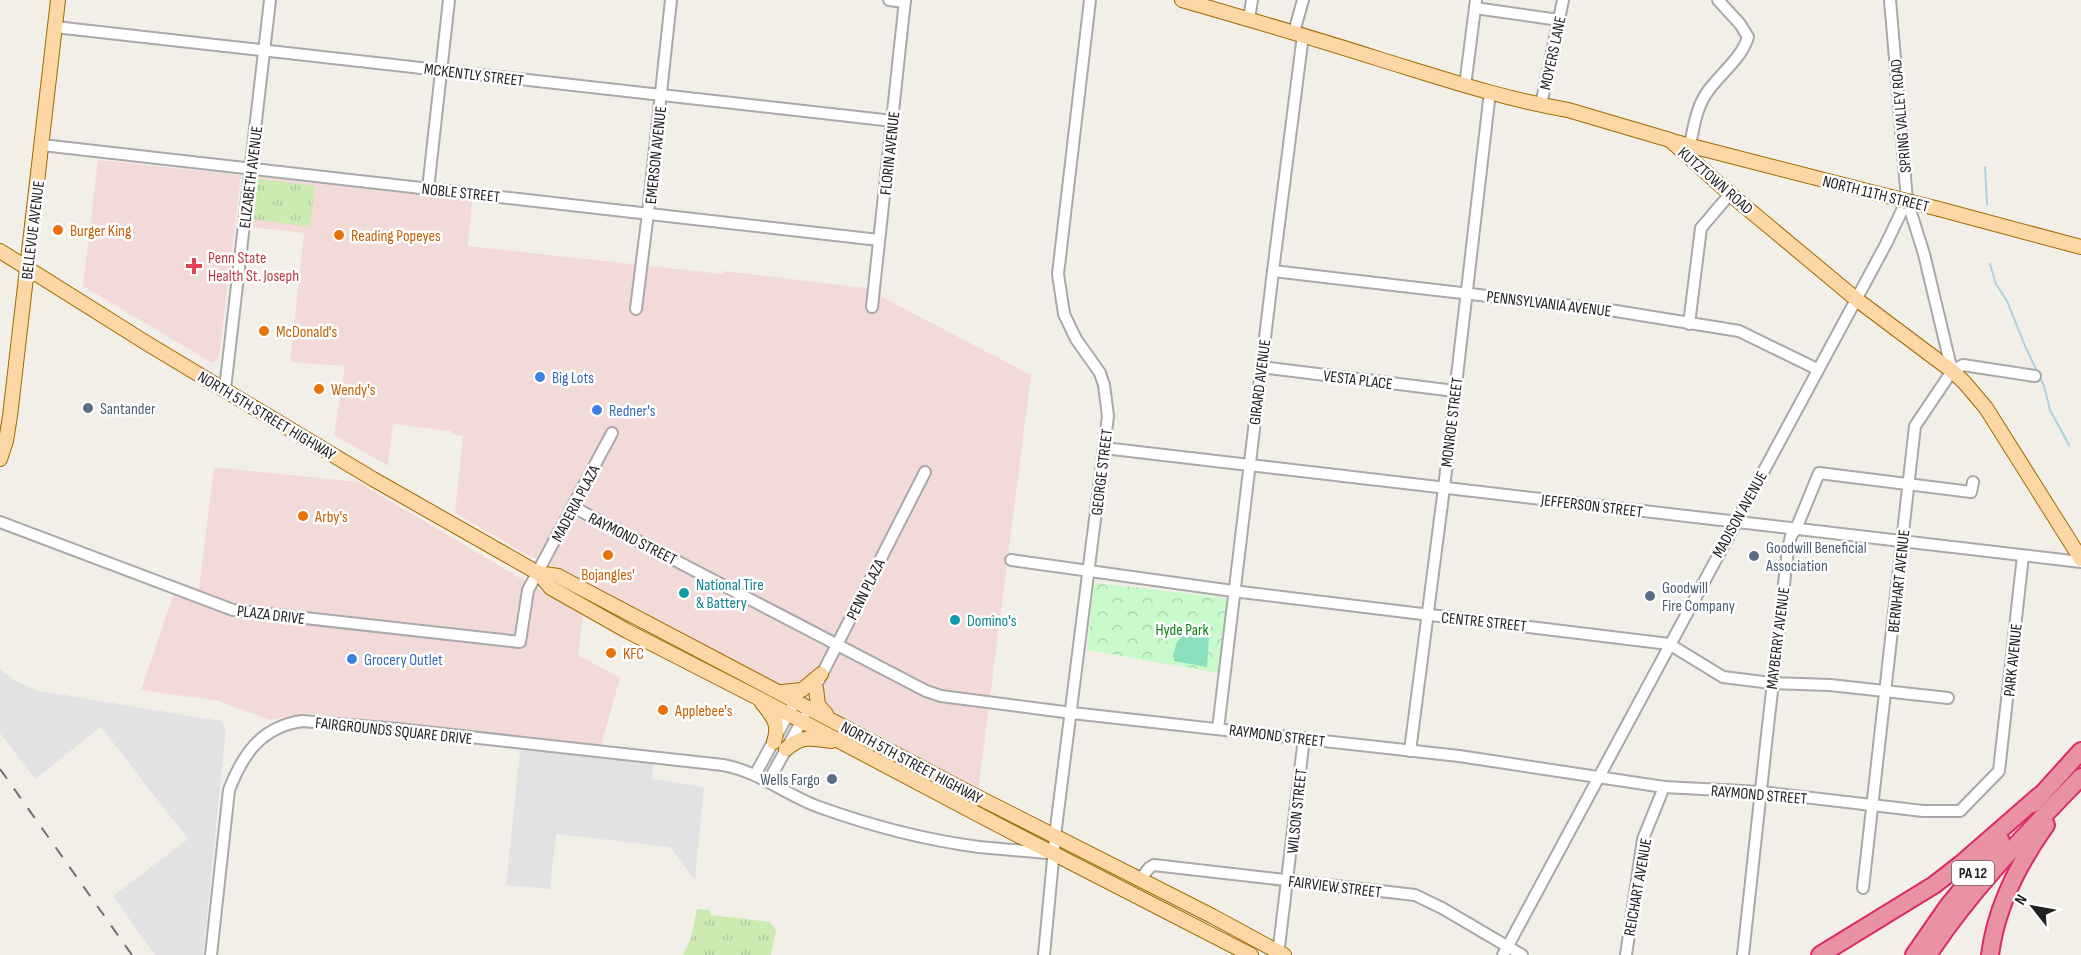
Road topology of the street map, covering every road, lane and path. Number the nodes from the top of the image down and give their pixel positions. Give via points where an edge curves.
1 (58, 0) edge
2 (270, 0) edge
3 (449, 0) edge
4 (671, 0) edge
5 (889, 0) edge
6 (1090, 0) edge
7 (1182, 0) edge
8 (1252, 0) edge
9 (1303, 0) edge
10 (1563, 0) edge
11 (1718, 0) edge
12 (1890, 0) edge
13 (905, 1) edge
14 (1475, 4) edge
15 (1249, 19) junction
16 (1559, 20) junction
17 (55, 27) junction
18 (1299, 33) junction
19 (264, 51) junction
20 (441, 70) junction
21 (1465, 86) junction
22 (1490, 92) junction
23 (661, 96) junction
24 (1540, 105) junction
25 (893, 121) junction
26 (1670, 140) junction
27 (1690, 144) junction
28 (42, 145) junction
29 (251, 169) junction
30 (428, 189) junction
31 (1730, 194) junction
32 (1907, 200) junction
33 (648, 213) junction
34 (879, 240) junction
35 (2081, 247) edge
36 (0, 251) edge
37 (28, 269) junction
38 (1273, 271) junction
39 (1466, 293) junction
40 (1856, 299) junction
41 (872, 307) dead end
42 (636, 309) dead end
43 (1689, 324) junction
44 (1261, 367) junction
45 (1817, 369) junction
46 (1952, 371) junction
47 (2036, 376) dead end
48 (225, 389) junction
49 (1455, 391) junction
50 (612, 433) dead end
51 (1104, 448) junction
52 (0, 459) edge
53 (1249, 466) junction
54 (925, 472) dead end
55 (1973, 482) dead end
56 (1909, 484) junction
57 (1444, 488) junction
58 (573, 507) junction
59 (0, 522) edge
60 (1735, 522) junction
61 (1796, 529) junction
62 (1902, 542) junction
63 (2023, 556) junction
64 (1011, 560) dead end
65 (2081, 561) edge
66 (1089, 571) junction
67 (538, 573) junction
68 (1233, 591) junction
69 (1427, 615) junction
70 (520, 642) joint
71 (837, 644) junction
72 (1669, 644) junction
73 (821, 674) junction
74 (1771, 683) junction
75 (816, 688) junction
76 (1886, 691) junction
77 (779, 692) junction
78 (756, 697) junction
79 (1948, 698) dead end
80 (796, 700) junction
81 (809, 708) junction
82 (1072, 713) junction
83 (788, 714) junction
84 (835, 721) junction
85 (802, 722) junction
86 (1218, 729) junction
87 (1304, 738) junction
88 (774, 742) junction
89 (841, 742) junction
90 (786, 749) junction
91 (1410, 751) junction
92 (2081, 752) edge
93 (2001, 763) joint
94 (755, 775) junction
95 (1597, 778) junction
96 (2081, 778) edge
97 (768, 782) junction
98 (1665, 787) junction
99 (1761, 792) junction
100 (2040, 796) junction
101 (1872, 805) junction
102 (1055, 837) junction
103 (1053, 853) junction
104 (1140, 880) junction
105 (1288, 881) junction
106 (1863, 888) dead end
107 (1505, 951) edge
108 (1280, 954) edge
109 (211, 955) edge
110 (1044, 955) edge
111 (1251, 955) edge
112 (1522, 955) edge
113 (1626, 955) edge
114 (1743, 955) edge
115 (1820, 955) edge
116 (1914, 955) edge
117 (1929, 955) edge
118 (1990, 955) edge

1 - 17 main road, BELLEVUE AVENUE
2 - 19 street, ELIZABETH AVENUE
3 - 20 street
4 - 23 street, EMERSON AVENUE
5 - 13 street
6 - 51 street, GEORGE STREET via 1058,274 1069,326 1104,385 1108,416
7 - 15 main road, KUTZTOWN ROAD
8 - 15 street
9 - 18 street, GIRARD AVENUE
10 - 16 street, MOYERS LANE
11 - 27 street via 1748,37 1742,51 1702,100
12 - 32 street, SPRING VALLEY ROAD
13 - 25 street, FLORIN AVENUE
14 - 16 street
14 - 21 street
15 - 18 main road, KUTZTOWN ROAD
16 - 24 street, MOYERS LANE
17 - 19 street, MCKENTLY STREET
17 - 28 main road, BELLEVUE AVENUE
18 - 21 main road, KUTZTOWN ROAD
18 - 38 street, GIRARD AVENUE
19 - 20 street, MCKENTLY STREET
19 - 29 street, ELIZABETH AVENUE
20 - 23 street, MCKENTLY STREET
20 - 30 street
21 - 22 main road, KUTZTOWN ROAD
22 - 24 main road, KUTZTOWN ROAD
22 - 39 street, MONROE STREET
23 - 25 street, MCKENTLY STREET
23 - 33 street, EMERSON AVENUE
24 - 26 main road, KUTZTOWN ROAD
25 - 34 street, FLORIN AVENUE
26 - 27 main road, NORTH 11TH STREET
26 - 31 main road, KUTZTOWN ROAD
27 - 35 main road, NORTH 11TH STREET, bridge
28 - 29 street, NOBLE STREET
28 - 37 main road, BELLEVUE AVENUE
29 - 30 street, NOBLE STREET
29 - 48 street, ELIZABETH AVENUE
30 - 33 street, NOBLE STREET
31 - 40 main road, KUTZTOWN ROAD
31 - 43 street via 1701,228
32 - 40 street, MADISON AVENUE
32 - 46 street, SPRING VALLEY ROAD
33 - 34 street, NOBLE STREET
33 - 42 street, EMERSON AVENUE
34 - 41 street, FLORIN AVENUE
36 - 37 main road, NORTH 5TH STREET HIGHWAY
37 - 48 main road, NORTH 5TH STREET HIGHWAY
37 - 52 main road, BELLEVUE AVENUE via 10,416
38 - 39 street, PENNSYLVANIA AVENUE
38 - 44 street, GIRARD AVENUE
39 - 43 street, PENNSYLVANIA AVENUE
39 - 49 street, MONROE STREET
40 - 45 street, MADISON AVENUE
40 - 46 main road, KUTZTOWN ROAD
43 - 45 street, PENNSYLVANIA AVENUE via 1739,331
44 - 49 street, VESTA PLACE
44 - 53 street, GIRARD AVENUE
45 - 60 street, MADISON AVENUE
46 - 47 street via 1963,365
46 - 56 street, BERNHART AVENUE via 1915,426
46 - 65 main road, KUTZTOWN ROAD via 1986,408
48 - 67 main road, NORTH 5TH STREET HIGHWAY
49 - 57 street, MONROE STREET
50 - 58 street, MADERIA PLAZA
51 - 53 street, JEFFERSON STREET
51 - 66 street, GEORGE STREET
53 - 57 street, JEFFERSON STREET
53 - 68 street, GIRARD AVENUE
54 - 71 street, PENN PLAZA
55 - 56 street, MAYBERRY AVENUE via 1971,492
56 - 61 street, MAYBERRY AVENUE via 1819,473
56 - 62 street, BERNHART AVENUE
57 - 60 street, JEFFERSON STREET
57 - 69 street, MONROE STREET
58 - 67 street, MADERIA PLAZA
58 - 71 street, RAYMOND STREET
59 - 70 street, PLAZA DRIVE via 233,610
60 - 61 street, JEFFERSON STREET
60 - 72 street, MADISON AVENUE
61 - 62 street, JEFFERSON STREET
61 - 74 street, MAYBERRY AVENUE via 1788,549
62 - 63 street, JEFFERSON STREET
62 - 76 street, BERNHART AVENUE
63 - 65 street, JEFFERSON STREET
63 - 93 street, PARK AVENUE
64 - 66 street, CENTRE STREET
66 - 68 street, CENTRE STREET
66 - 82 street, GEORGE STREET
67 - 70 street, MADERIA PLAZA via 528,590
67 - 77 main road, NORTH 5TH STREET HIGHWAY via 558,576
67 - 78 main road, NORTH 5TH STREET HIGHWAY via 551,588 568,598
68 - 69 street, CENTRE STREET
68 - 86 street, GIRARD AVENUE
69 - 72 street, CENTRE STREET
69 - 91 street, MONROE STREET
71 - 73 street, PENN PLAZA
71 - 82 street, RAYMOND STREET via 932,693
72 - 74 street, CENTRE STREET via 1723,677
72 - 95 street, MADISON AVENUE
73 - 75 street, PENN PLAZA
73 - 77 main road via 802,690
74 - 76 street, CENTRE STREET
74 - 99 street, MAYBERRY AVENUE
75 - 81 street, PENN PLAZA
75 - 84 main road via 818,705
76 - 79 street, CENTRE STREET
76 - 101 street, BERNHART AVENUE
77 - 80 main road, NORTH 5TH STREET HIGHWAY
78 - 83 main road, NORTH 5TH STREET HIGHWAY
78 - 88 main road via 775,722
80 - 81 main road, NORTH 5TH STREET HIGHWAY
80 - 83 street
81 - 84 main road, NORTH 5TH STREET HIGHWAY
81 - 85 street
82 - 86 street, RAYMOND STREET
82 - 102 street, GEORGE STREET
83 - 85 main road, NORTH 5TH STREET HIGHWAY
83 - 88 street
84 - 102 main road, NORTH 5TH STREET HIGHWAY
85 - 89 main road, NORTH 5TH STREET HIGHWAY
85 - 90 street
86 - 87 street, RAYMOND STREET
87 - 91 street, RAYMOND STREET
87 - 105 street, WILSON STREET
88 - 94 street
89 - 90 main road via 808,737
89 - 103 main road, NORTH 5TH STREET HIGHWAY
90 - 97 street
91 - 95 street, RAYMOND STREET via 1517,763
92 - 100 highway, PA 12
93 - 101 street, RAYMOND STREET via 2000,771 1960,811
94 - 97 street, FAIRGROUNDS SQUARE DRIVE
94 - 109 street, FAIRGROUNDS SQUARE DRIVE via 723,765 342,723 292,723 267,734 251,748 229,790
95 - 98 street, RAYMOND STREET
95 - 107 street, MADISON AVENUE
96 - 117 highway, PA 12 via 1986,879
96 - 118 highway via 2022,863 2003,901
97 - 103 street, FAIRGROUNDS SQUARE DRIVE via 817,806 935,839
98 - 99 street, RAYMOND STREET
98 - 113 street, REICHART AVENUE via 1643,839
99 - 101 street, RAYMOND STREET
99 - 114 street, MAYBERRY AVENUE
100 - 115 highway via 1934,885
100 - 116 highway, PA 12 via 1961,888
101 - 106 street, BERNHART AVENUE
102 - 103 street, GEORGE STREET
102 - 104 main road, NORTH 5TH STREET HIGHWAY
103 - 110 street, GEORGE STREET
103 - 111 main road, NORTH 5TH STREET HIGHWAY
104 - 105 street, FAIRVIEW STREET via 1154,865
104 - 108 main road, NORTH 5TH STREET HIGHWAY
105 - 107 street, FAIRVIEW STREET via 1420,897
105 - 108 street, WILSON STREET
107 - 112 street, FAIRVIEW STREET

